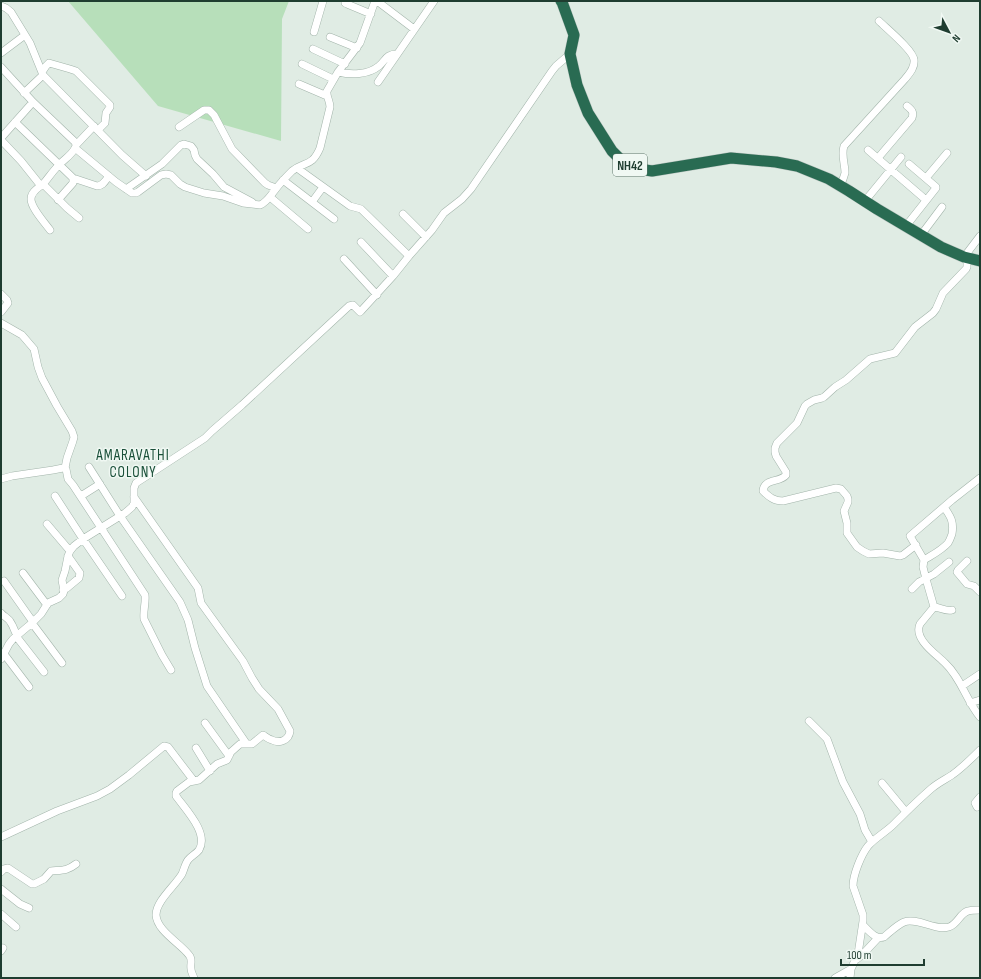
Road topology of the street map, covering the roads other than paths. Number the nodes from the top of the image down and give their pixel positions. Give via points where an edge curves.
1 (323, 1) edge
2 (345, 1) edge
3 (376, 1) edge
4 (434, 1) edge
5 (562, 1) edge
6 (1, 6) edge
7 (371, 14) junction
8 (879, 21) dead end
9 (414, 30) junction
10 (314, 32) dead end
11 (25, 35) junction
12 (330, 38) dead end
13 (357, 48) junction
14 (313, 49) dead end
15 (1, 53) edge
16 (397, 54) junction
17 (570, 54) junction
18 (302, 64) dead end
19 (344, 64) junction
20 (1, 66) edge
21 (338, 72) junction
22 (43, 74) junction
23 (333, 79) junction
24 (378, 82) dead end
25 (299, 84) dead end
26 (24, 93) junction
27 (327, 96) junction
28 (33, 102) junction
29 (907, 106) dead end
30 (15, 122) junction
31 (179, 127) dead end
32 (96, 128) junction
33 (1, 139) edge
34 (76, 146) junction
35 (868, 150) dead end
36 (947, 153) dead end
37 (878, 158) junction
38 (901, 158) dead end
39 (909, 164) dead end
40 (59, 165) junction
41 (297, 168) junction
42 (891, 170) junction
43 (109, 176) junction
44 (146, 176) junction
45 (73, 178) junction
46 (926, 178) junction
47 (283, 180) junction
48 (42, 185) junction
49 (840, 186) junction
50 (323, 187) junction
51 (276, 188) junction
52 (126, 189) junction
53 (270, 197) junction
54 (58, 200) junction
55 (926, 200) junction
56 (865, 201) junction
57 (312, 202) junction
58 (256, 204) junction
59 (942, 207) dead end
60 (403, 214) dead end
61 (79, 218) dead end
62 (334, 219) dead end
63 (906, 226) junction
64 (308, 229) dead end
65 (50, 230) dead end
66 (921, 235) junction
67 (980, 236) edge
68 (426, 237) junction
69 (361, 242) dead end
70 (409, 256) junction
71 (965, 257) junction
72 (344, 259) dead end
73 (980, 261) edge
74 (393, 276) junction
75 (1, 294) edge
76 (377, 295) junction
77 (1, 312) edge
78 (1, 323) edge
79 (65, 468) junction
80 (90, 468) dead end
81 (980, 478) edge
82 (1, 479) edge
83 (100, 484) junction
84 (55, 496) dead end
85 (81, 496) junction
86 (134, 497) junction
87 (944, 507) junction
88 (120, 516) junction
89 (47, 524) dead end
90 (102, 527) junction
91 (83, 539) junction
92 (916, 545) junction
93 (69, 554) junction
94 (924, 560) junction
95 (967, 561) dead end
96 (949, 562) dead end
97 (23, 573) dead end
98 (926, 579) junction
99 (4, 581) dead end
100 (912, 589) dead end
101 (63, 590) junction
102 (980, 592) edge
103 (122, 596) dead end
104 (47, 605) junction
105 (934, 607) junction
106 (952, 610) dead end
107 (1, 613) edge
108 (33, 623) junction
109 (17, 636) junction
110 (3, 656) edge
111 (62, 663) dead end
112 (171, 670) dead end
113 (44, 672) dead end
114 (980, 674) edge
115 (962, 686) junction
116 (29, 687) dead end
117 (980, 700) edge
118 (970, 703) junction
119 (980, 717) edge
120 (809, 721) dead end
121 (205, 723) dead end
122 (246, 743) junction
123 (196, 748) dead end
124 (980, 750) edge
125 (228, 756) junction
126 (210, 771) junction
127 (194, 781) junction
128 (882, 783) dead end
129 (980, 797) edge
130 (977, 808) dead end
131 (906, 812) junction
132 (1, 837) edge
133 (872, 842) junction
134 (76, 864) dead end
135 (1, 872) edge
136 (1, 889) edge
137 (29, 908) dead end
138 (980, 910) edge
139 (1, 914) edge
140 (863, 926) junction
141 (16, 927) dead end
142 (878, 938) junction
143 (856, 959) junction
144 (851, 969) junction
145 (194, 978) edge
146 (835, 978) edge
147 (850, 978) edge

1 - 10 street
2 - 7 street
3 - 7 street
3 - 9 street
4 - 9 street
5 - 17 highway, NH42 via 574,35
6 - 11 street via 11,12
7 - 13 street
8 - 49 street via 913,55 914,65 912,71 844,146 842,154 845,172
9 - 16 street
11 - 15 street
11 - 22 street
12 - 13 street
13 - 19 street
14 - 19 street
16 - 21 street via 389,55 368,72
16 - 24 street
17 - 49 highway, NH42 via 577,85 588,113 612,151 624,163 652,171 731,158 776,162 813,172
17 - 68 street via 552,71 471,189 444,213
18 - 23 street
19 - 21 street
20 - 26 street
21 - 23 street
22 - 26 street
22 - 32 street
22 - 32 street via 49,64 74,70 110,105 105,123
23 - 27 street
25 - 27 street
26 - 28 street
27 - 41 street via 330,107 318,154 309,163
28 - 30 street
28 - 34 street via 76,142
29 - 37 street via 912,110 912,118
30 - 33 street
30 - 40 street
31 - 51 street via 204,110 209,110 232,149 265,183
32 - 34 street
32 - 44 street
33 - 48 street
34 - 40 street
34 - 43 street
35 - 37 street
36 - 46 street
37 - 42 street
38 - 42 street
39 - 46 street
40 - 45 street
40 - 48 street
41 - 47 street
41 - 50 street
42 - 55 street
42 - 56 street
43 - 45 street via 100,186
43 - 52 street
44 - 52 street
44 - 58 street via 181,145 188,145 193,147 197,159 226,189
45 - 54 street via 73,183
46 - 55 street via 936,188
47 - 51 street
47 - 57 street
48 - 54 street
48 - 65 street via 31,196 31,201
49 - 56 highway, NH42
50 - 57 street
50 - 70 street via 350,206 361,208
51 - 53 street
52 - 58 street via 136,193 166,174 185,187 243,203
53 - 58 street via 262,204
53 - 64 street
54 - 61 street
55 - 63 street
56 - 63 highway, NH42
57 - 62 street
59 - 66 street
60 - 68 street
63 - 66 highway, NH42
66 - 71 highway, NH42
67 - 71 street
68 - 70 street
69 - 74 street
70 - 74 street
71 - 73 highway, NH42
71 - 92 street via 966,269 947,289 936,309 915,327 895,353 870,360 824,397 807,404 798,423 775,448 776,456 786,475 782,479 770,482 764,488 766,494 778,501 840,488 848,499 844,511 847,534 857,547 869,554 900,556
72 - 76 street
74 - 76 street
75 - 77 street via 8,303
76 - 86 street via 360,312 353,305 349,306 205,438 136,483
78 - 79 street via 22,335 34,349 42,378 72,431 74,441
79 - 82 street
79 - 85 street via 68,479
80 - 83 street
81 - 87 street
83 - 85 street
83 - 88 street
84 - 91 street
85 - 90 street
86 - 88 street via 132,507
86 - 122 street via 198,588 201,602 243,661 259,689 278,709 290,731 285,740 279,742 263,735 252,744
87 - 92 street via 911,535
87 - 94 street via 952,521 951,539
88 - 90 street
88 - 122 street via 180,602 188,620 207,686
89 - 93 street
90 - 91 street
90 - 112 street via 145,595 144,619
91 - 93 street
91 - 103 street
92 - 94 street
93 - 101 street via 62,580
93 - 101 street via 80,576
94 - 98 street
95 - 102 street via 957,572 967,584
96 - 98 street
97 - 104 street
98 - 100 street
98 - 105 street
99 - 108 street
101 - 104 street via 59,598
104 - 108 street
105 - 106 street
105 - 115 street via 920,624 918,632 928,647 952,670
107 - 109 street via 10,621
108 - 109 street
108 - 111 street
109 - 110 street via 11,641
109 - 113 street
110 - 116 street
114 - 115 street
115 - 118 street
117 - 118 street
118 - 119 street
120 - 133 street via 827,739 843,782
121 - 125 street
122 - 125 street via 240,744
123 - 126 street
124 - 131 street
125 - 126 street via 227,760 217,764
126 - 127 street
127 - 132 street via 164,746 110,789
127 - 145 street via 175,794 195,822 200,832 201,845 188,860 182,875 162,901 156,917 162,929 190,956
128 - 131 street
129 - 130 street via 975,803
131 - 133 street
133 - 140 street via 864,852 853,882 863,914
134 - 135 street via 69,870 51,871 44,879 34,884 8,868
136 - 137 street
138 - 142 street via 965,912 954,924 942,928 912,921 905,922 884,937
139 - 141 street
140 - 142 street
140 - 143 street
142 - 143 street
143 - 144 street
144 - 146 street
144 - 147 street

